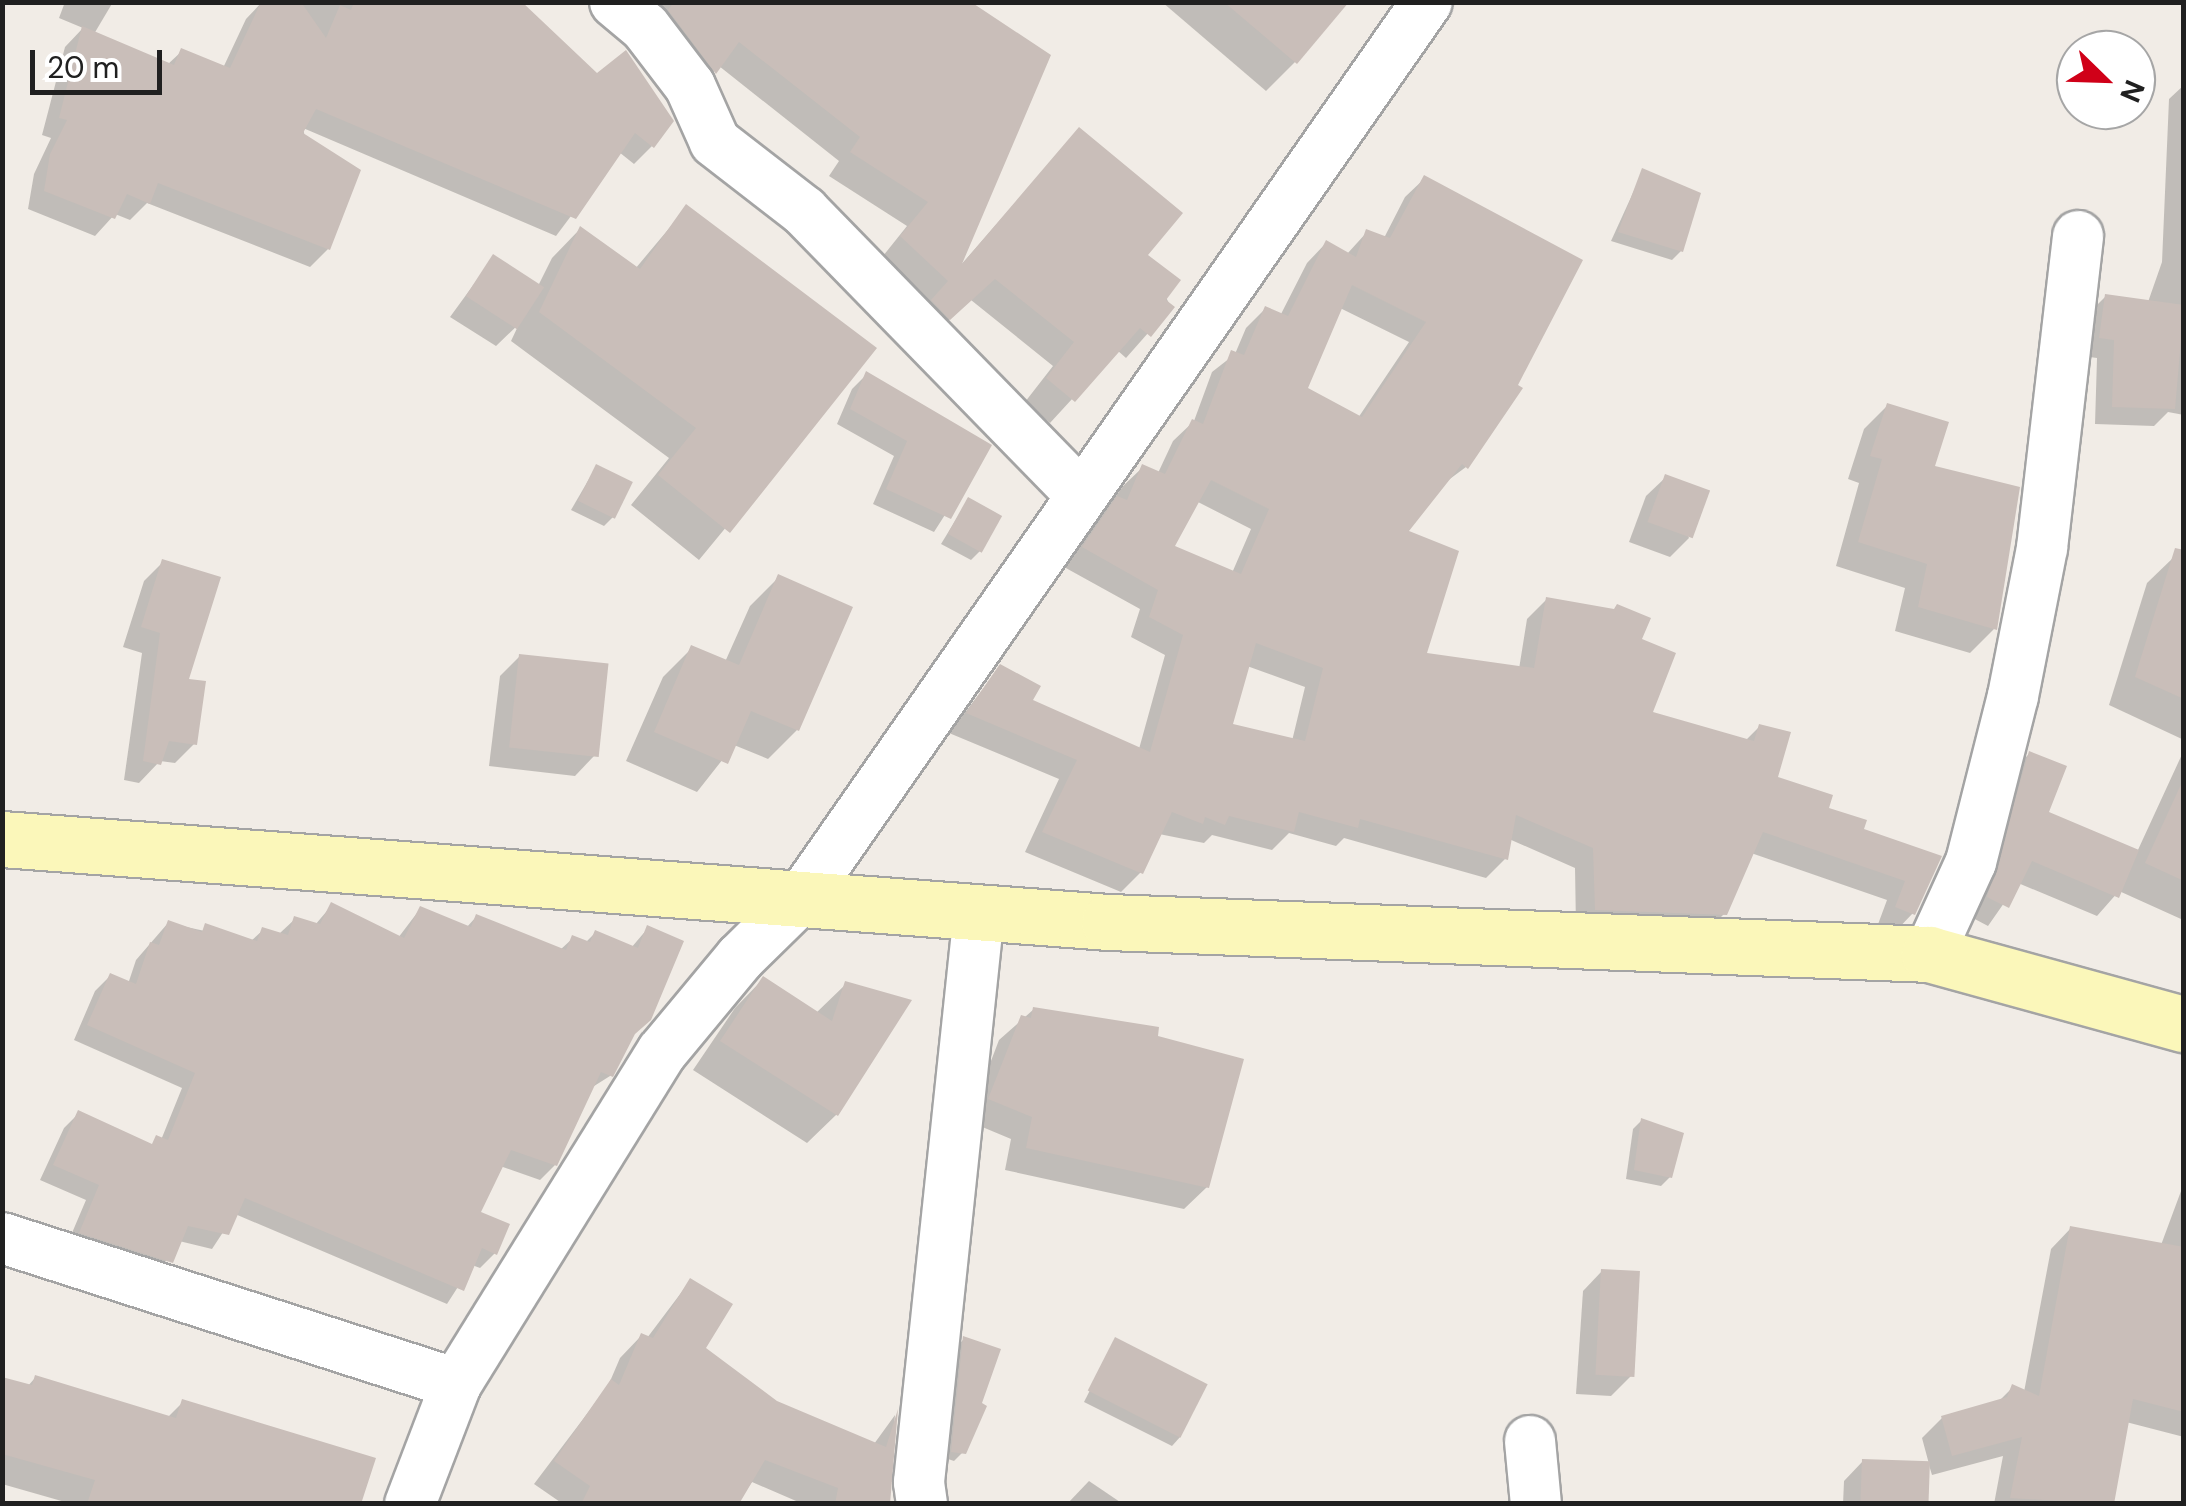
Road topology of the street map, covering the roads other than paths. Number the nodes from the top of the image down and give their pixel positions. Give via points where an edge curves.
1 (615, 2) edge
2 (1427, 2) edge
3 (2078, 236) dead end
4 (1080, 494) junction
5 (2, 840) edge
6 (802, 896) junction
7 (979, 913) junction
8 (1929, 954) junction
9 (2184, 1024) edge
10 (2, 1238) edge
11 (456, 1384) junction
12 (1530, 1441) dead end
13 (410, 1504) edge
14 (922, 1504) edge
15 (1536, 1504) edge

1 - 4 street via 645,26 690,86 715,142 804,210
2 - 4 street
3 - 8 street via 2042,548 2013,696 1972,862
4 - 6 street
5 - 6 street
6 - 7 street
6 - 11 street via 662,1052
7 - 8 street via 1503,942
7 - 14 street via 918,1482
8 - 9 street
10 - 11 street
11 - 13 street
12 - 15 street

